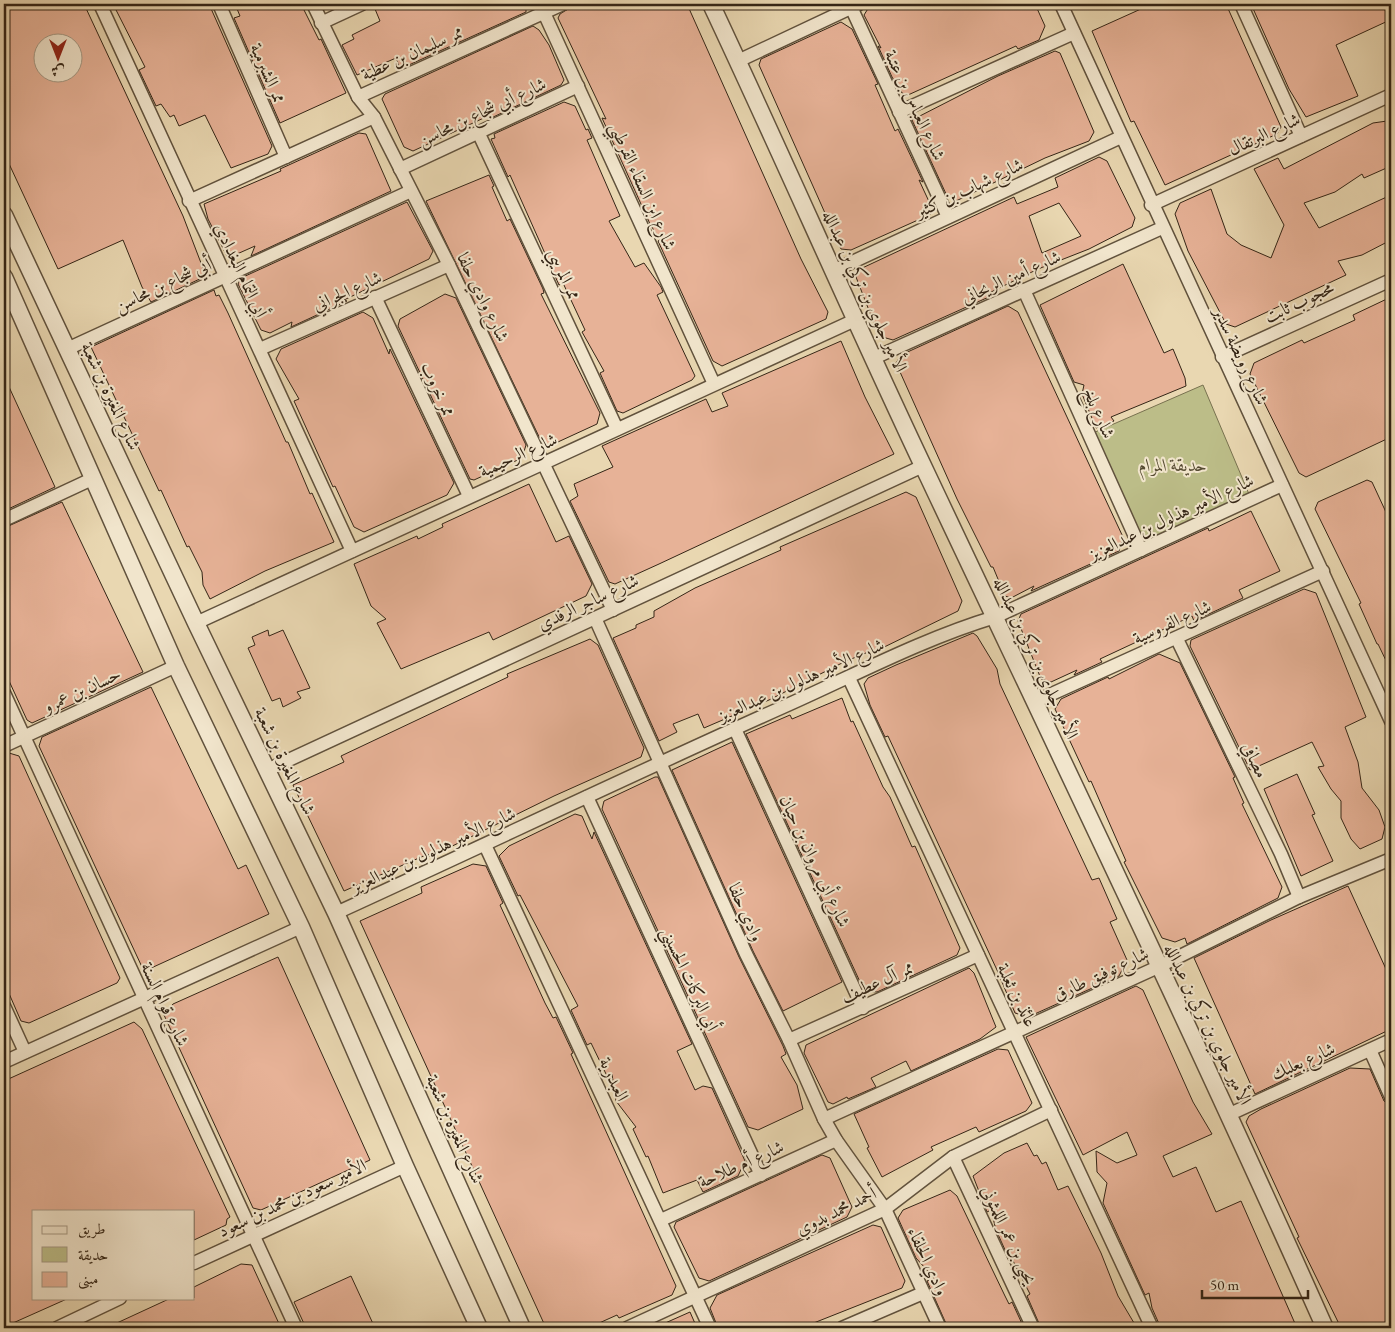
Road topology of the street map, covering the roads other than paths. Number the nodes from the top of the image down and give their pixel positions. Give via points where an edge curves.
1 (100, 4) edge
2 (219, 4) edge
3 (313, 4) edge
4 (362, 4) edge
5 (563, 4) edge
6 (711, 4) edge
7 (1061, 4) edge
8 (1241, 4) edge
9 (855, 6) edge
10 (542, 8) edge
11 (322, 23) junction
12 (1074, 32) junction
13 (738, 61) junction
14 (578, 86) junction
15 (1391, 95) edge
16 (358, 97) junction
17 (898, 112) junction
18 (374, 117) junction
19 (479, 134) junction
20 (1301, 136) junction
21 (1121, 137) junction
22 (286, 157) junction
23 (400, 169) junction
24 (411, 191) junction
25 (189, 201) junction
26 (1151, 204) junction
27 (4, 215) edge
28 (948, 217) junction
29 (1162, 228) junction
30 (449, 265) junction
31 (832, 271) junction
32 (225, 276) junction
33 (4, 277) edge
34 (1391, 280) edge
35 (1024, 290) junction
36 (375, 298) junction
37 (855, 320) junction
38 (67, 349) junction
39 (260, 349) junction
40 (1222, 357) junction
41 (874, 358) junction
42 (714, 384) junction
43 (617, 429) junction
44 (543, 464) junction
45 (923, 466) junction
46 (92, 479) junction
47 (1282, 485) junction
48 (469, 496) junction
49 (4, 520) edge
50 (1141, 550) junction
51 (352, 551) junction
52 (1323, 572) junction
53 (613, 610) junction
54 (995, 617) junction
55 (595, 618) junction
56 (196, 623) junction
57 (1178, 639) junction
58 (176, 666) junction
59 (849, 678) junction
60 (4, 693) edge
61 (1034, 702) junction
62 (1391, 722) edge
63 (735, 728) junction
64 (24, 736) junction
65 (4, 746) edge
66 (660, 762) junction
67 (267, 770) junction
68 (587, 797) junction
69 (485, 845) junction
70 (1391, 859) edge
71 (1300, 897) junction
72 (336, 913) junction
73 (300, 927) junction
74 (978, 955) junction
75 (1158, 967) junction
76 (144, 999) junction
77 (4, 1006) edge
78 (863, 1008) junction
79 (1016, 1033) junction
80 (789, 1040) junction
81 (1391, 1040) edge
82 (1370, 1050) junction
83 (26, 1052) junction
84 (4, 1062) edge
85 (1391, 1097) edge
86 (1050, 1110) junction
87 (1230, 1114) junction
88 (824, 1119) junction
89 (836, 1140) junction
90 (953, 1157) junction
91 (405, 1166) junction
92 (761, 1175) junction
93 (885, 1208) junction
94 (661, 1220) junction
95 (253, 1235) junction
96 (195, 1263) edge
97 (923, 1293) junction
98 (695, 1297) junction
99 (116, 1300) edge
100 (850, 1327) edge
101 (57, 1328) edge
102 (296, 1328) edge
103 (479, 1328) edge
104 (522, 1328) edge
105 (627, 1328) edge
106 (710, 1328) edge
107 (940, 1328) edge
108 (1033, 1328) edge
109 (1152, 1328) edge
110 (1325, 1328) edge

1 - 25 street, أبي التمام البغدادي
2 - 22 street, ممر الشبرمية
3 - 11 street, شارع وادي حلفا
4 - 11 street
5 - 10 street, ممر سليمان بن عطية
6 - 13 street, الأمير جلوي بن تركي بن عبدالله
7 - 12 street, شارع رويضة سدير
8 - 20 street
9 - 13 street
9 - 17 street, شارع العباس بن عتبة
10 - 14 street, شارع ابن السقاء القرطبي
10 - 16 street, ممر سليمان بن عطية
11 - 16 street, شارع وادي حلفا
12 - 17 street
12 - 21 street, شارع رويضة سدير
13 - 31 street, الأمير جلوي بن تركي بن عبدالله
14 - 19 street, شارع أبي شجاع بن محاسن
14 - 42 street, شارع ابن السقاء القرطبي
15 - 20 street, شارع البرتقال
16 - 18 street, شارع وادي حلفا
17 - 28 street, شارع العباس بن عتبة
18 - 22 street
18 - 23 street, شارع وادي حلفا
19 - 23 street, شارع أبي شجاع بن محاسن
19 - 43 street, ممر المريبي
20 - 26 street, شارع البرتقال
21 - 26 street, شارع رويضة سدير
21 - 28 street, شارع شهاب بن كثير
22 - 25 street
23 - 24 street, شارع وادي حلفا
24 - 30 street, شارع وادي حلفا
24 - 32 street, أبي شجاع بن محاسن
25 - 32 street, أبي التمام البغدادي
26 - 29 street, شارع رويضة سدير
27 - 38 street, شارع المغيرة بن شعبة
28 - 31 street, شارع شهاب بن كثير
29 - 35 street, شارع أمين الريحاني
29 - 40 street, شارع رويضة سدير
30 - 36 street, شارع الجراني
30 - 44 street, شارع وادي حلفا
31 - 37 street, الأمير جلوي بن تركي بن عبدالله
32 - 38 street, أبي شجاع بن محاسن
32 - 39 street, أبي التمام البغدادي
33 - 46 street
34 - 40 street, محجوب ثابت
35 - 41 street, شارع أمين الريحاني
35 - 50 street, شارع بلخ
36 - 39 street, شارع الجراني
36 - 48 street, ممر خروب
37 - 41 street, الأمير جلوي بن تركي بن عبدالله
37 - 42 street, شارع الرحيمية
38 - 56 street, شارع المغيرة بن شعبة
39 - 51 street, أبي التمام البغدادي
40 - 47 street, شارع رويضة سدير
41 - 45 street, الأمير جلوي بن تركي بن عبدالله
42 - 43 street, شارع الرحيمية
43 - 44 street, شارع الرحيمية
44 - 48 street, شارع الرحيمية
44 - 53 street, شارع وادي حلفا
45 - 53 street, شارع ساجر الرفدي
45 - 54 street, الأمير جلوي بن تركي بن عبدالله
46 - 49 street
46 - 58 street
47 - 50 street, شارع الأمير هذلول بن عبدالعزيز
47 - 52 street, شارع رويضة سدير
48 - 51 street, شارع الرحيمية
50 - 54 street, شارع الأمير هذلول بن عبدالعزيز
51 - 56 street, شارع الرحيمية
52 - 57 street, شارع الفروسية
52 - 62 street, شارع رويضة سدير
53 - 55 street, شارع ساجر الرفدي
54 - 59 street, شارع الأمير هذلول بن عبدالعزيز via 966,625
54 - 61 street, الأمير جلوي بن تركي بن عبدالله
55 - 66 street, وادي حلفا
55 - 67 street, شارع ساجر الرفدي
56 - 67 street, شارع المغيرة بن شعبة
57 - 61 street, شارع الفروسية
57 - 71 street, مصافي
58 - 64 street, حسان بن عمرو
58 - 73 street
59 - 63 street, شارع الأمير هذلول بن عبدالعزيز
59 - 74 street, عائذ بن ثعلبة
60 - 64 street, شارع قوام السنة
61 - 75 street, الأمير جلوي بن تركي بن عبدالله
63 - 66 street, شارع الأمير هذلول بن عبدالعزيز
63 - 78 street, شارع أبي مروان بن حيان
64 - 65 street, حسان بن عمرو
64 - 76 street, شارع قوام السنة
66 - 68 street, شارع الأمير هذلول بن عبدالعزيز
66 - 80 street, وادي حلفا via 746,954
67 - 72 street, شارع المغيرة بن شعبة
68 - 69 street, شارع الأمير هذلول بن عبدالعزيز
68 - 92 street, أبي البركات الحسيني
69 - 72 street, شارع الأمير هذلول بن عبدالعزيز
69 - 94 street, العبدرية
70 - 71 street, شارع توفيق طارق
71 - 75 street, شارع توفيق طارق
72 - 104 street, شارع المغيرة بن شعبة
73 - 76 street
73 - 91 street
74 - 78 street, ممر آل عطيف
74 - 79 street, عائذ بن ثعلبة
75 - 79 street, شارع توفيق طارق
75 - 87 street, الأمير جلوي بن تركي بن عبدالله
76 - 83 street
76 - 95 street, شارع قوام السنة
77 - 83 street
78 - 80 street, ممر آل عطيف
79 - 86 street, عائذ بن ثعلبة
79 - 88 street, شارع توفيق طارق
80 - 88 street, وادي حلفا
81 - 82 street, شارع بعلبك
82 - 85 street
82 - 87 street, شارع بعلبك
83 - 84 street
86 - 90 street, أحمد محمد بدوي
86 - 109 street, عائذ بن ثعلبة
87 - 110 street, الأمير جلوي بن تركي بن عبدالله
88 - 89 street, وادي حلفا
89 - 92 street, شارع أم طلاحة
89 - 93 street, وادي حلفا
90 - 93 street, أحمد محمد بدوي
90 - 108 street, يحيى بن عمر اللمثوني
91 - 95 street, الأمير سعود بن محمد بن سعود
91 - 103 street
92 - 94 street, شارع أم طلاحة
93 - 97 street, وادي الحلقاء
93 - 98 street, أحمد محمد بدوي
94 - 98 street, العبدرية
95 - 96 street, الأمير سعود بن محمد بن سعود
95 - 102 street, شارع قوام السنة
97 - 100 street
97 - 107 street, وادي الحلقاء
98 - 105 street, أحمد محمد بدوي
98 - 106 street, العبدرية
99 - 101 street

